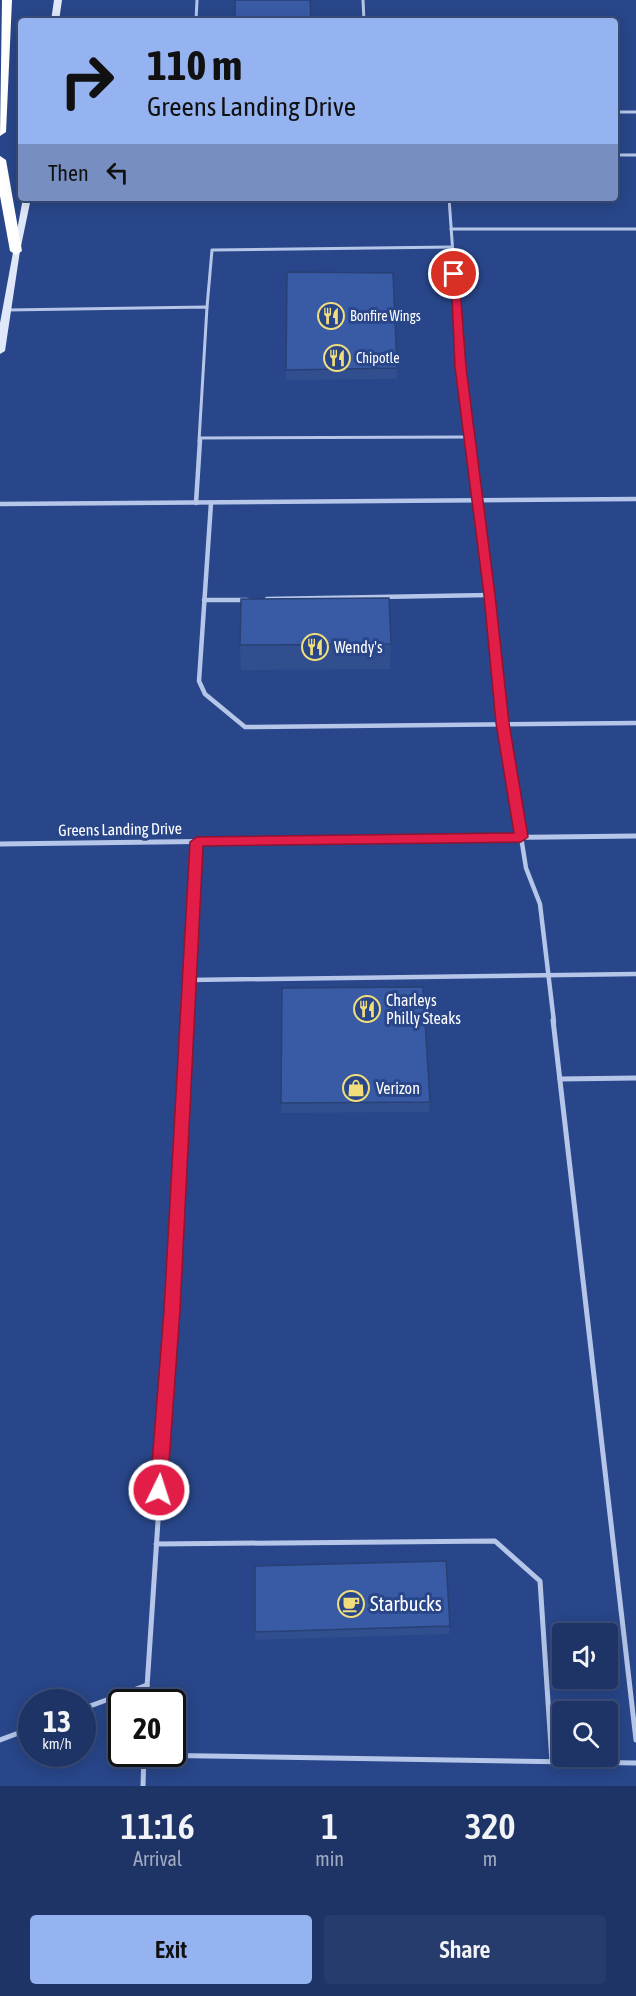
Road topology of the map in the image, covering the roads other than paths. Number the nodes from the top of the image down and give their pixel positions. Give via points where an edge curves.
1 (7, 0) edge
2 (58, 0) edge
3 (197, 0) edge
4 (363, 0) edge
5 (55, 18) edge
6 (196, 18) edge
7 (364, 18) edge
8 (618, 112) edge
9 (636, 112) edge
10 (0, 132) edge
11 (618, 155) edge
12 (636, 155) edge
13 (0, 160) edge
14 (26, 201) edge
15 (449, 201) edge
16 (451, 229) junction
17 (636, 229) edge
18 (452, 247) junction
19 (16, 251) junction
20 (207, 307) junction
21 (7, 310) junction
22 (0, 351) edge
23 (469, 437) junction
24 (200, 438) junction
25 (636, 499) edge
26 (478, 500) junction
27 (196, 503) junction
28 (211, 503) junction
29 (0, 504) edge
30 (489, 595) junction
31 (264, 599) edge
32 (204, 600) junction
33 (252, 600) edge
34 (503, 723) junction
35 (636, 723) edge
36 (636, 836) edge
37 (521, 837) junction
38 (197, 842) junction
39 (0, 844) edge
40 (636, 974) edge
41 (549, 976) junction
42 (189, 980) junction
43 (636, 1078) edge
44 (561, 1079) junction
45 (156, 1544) junction
46 (147, 1684) junction
47 (147, 1689) edge
48 (96, 1704) edge
49 (18, 1733) edge
50 (0, 1740) edge
51 (636, 1740) edge
52 (186, 1755) edge
53 (552, 1762) joint
54 (618, 1763) edge
55 (636, 1763) edge
56 (144, 1767) edge
57 (143, 1786) edge

1 - 10 highway
2 - 5 main road
3 - 6 lane
4 - 7 lane
8 - 9 lane
11 - 12 lane
13 - 19 highway
14 - 19 main road
15 - 16 lane
16 - 17 lane
16 - 18 lane
18 - 20 lane via 212,250
18 - 23 lane
19 - 21 main road
20 - 21 lane
20 - 24 lane
21 - 22 main road
23 - 24 lane
23 - 26 lane
24 - 27 lane
25 - 26 lane
26 - 28 lane
26 - 30 lane
27 - 28 lane
27 - 29 lane
28 - 32 lane
30 - 31 lane
30 - 34 lane
32 - 33 lane
32 - 34 lane via 199,681 205,694 245,727
34 - 35 lane
34 - 37 lane
36 - 37 street, Greens Landing Drive
37 - 38 street, Greens Landing Drive
37 - 41 lane via 526,868 540,904
38 - 39 street, Greens Landing Drive
38 - 42 lane
40 - 41 lane
41 - 42 lane
41 - 44 lane
42 - 45 lane
43 - 44 lane
44 - 51 lane
45 - 46 lane
45 - 53 lane via 495,1541 540,1581
46 - 47 lane
46 - 48 lane
49 - 50 lane
52 - 53 lane
54 - 55 lane
56 - 57 lane

